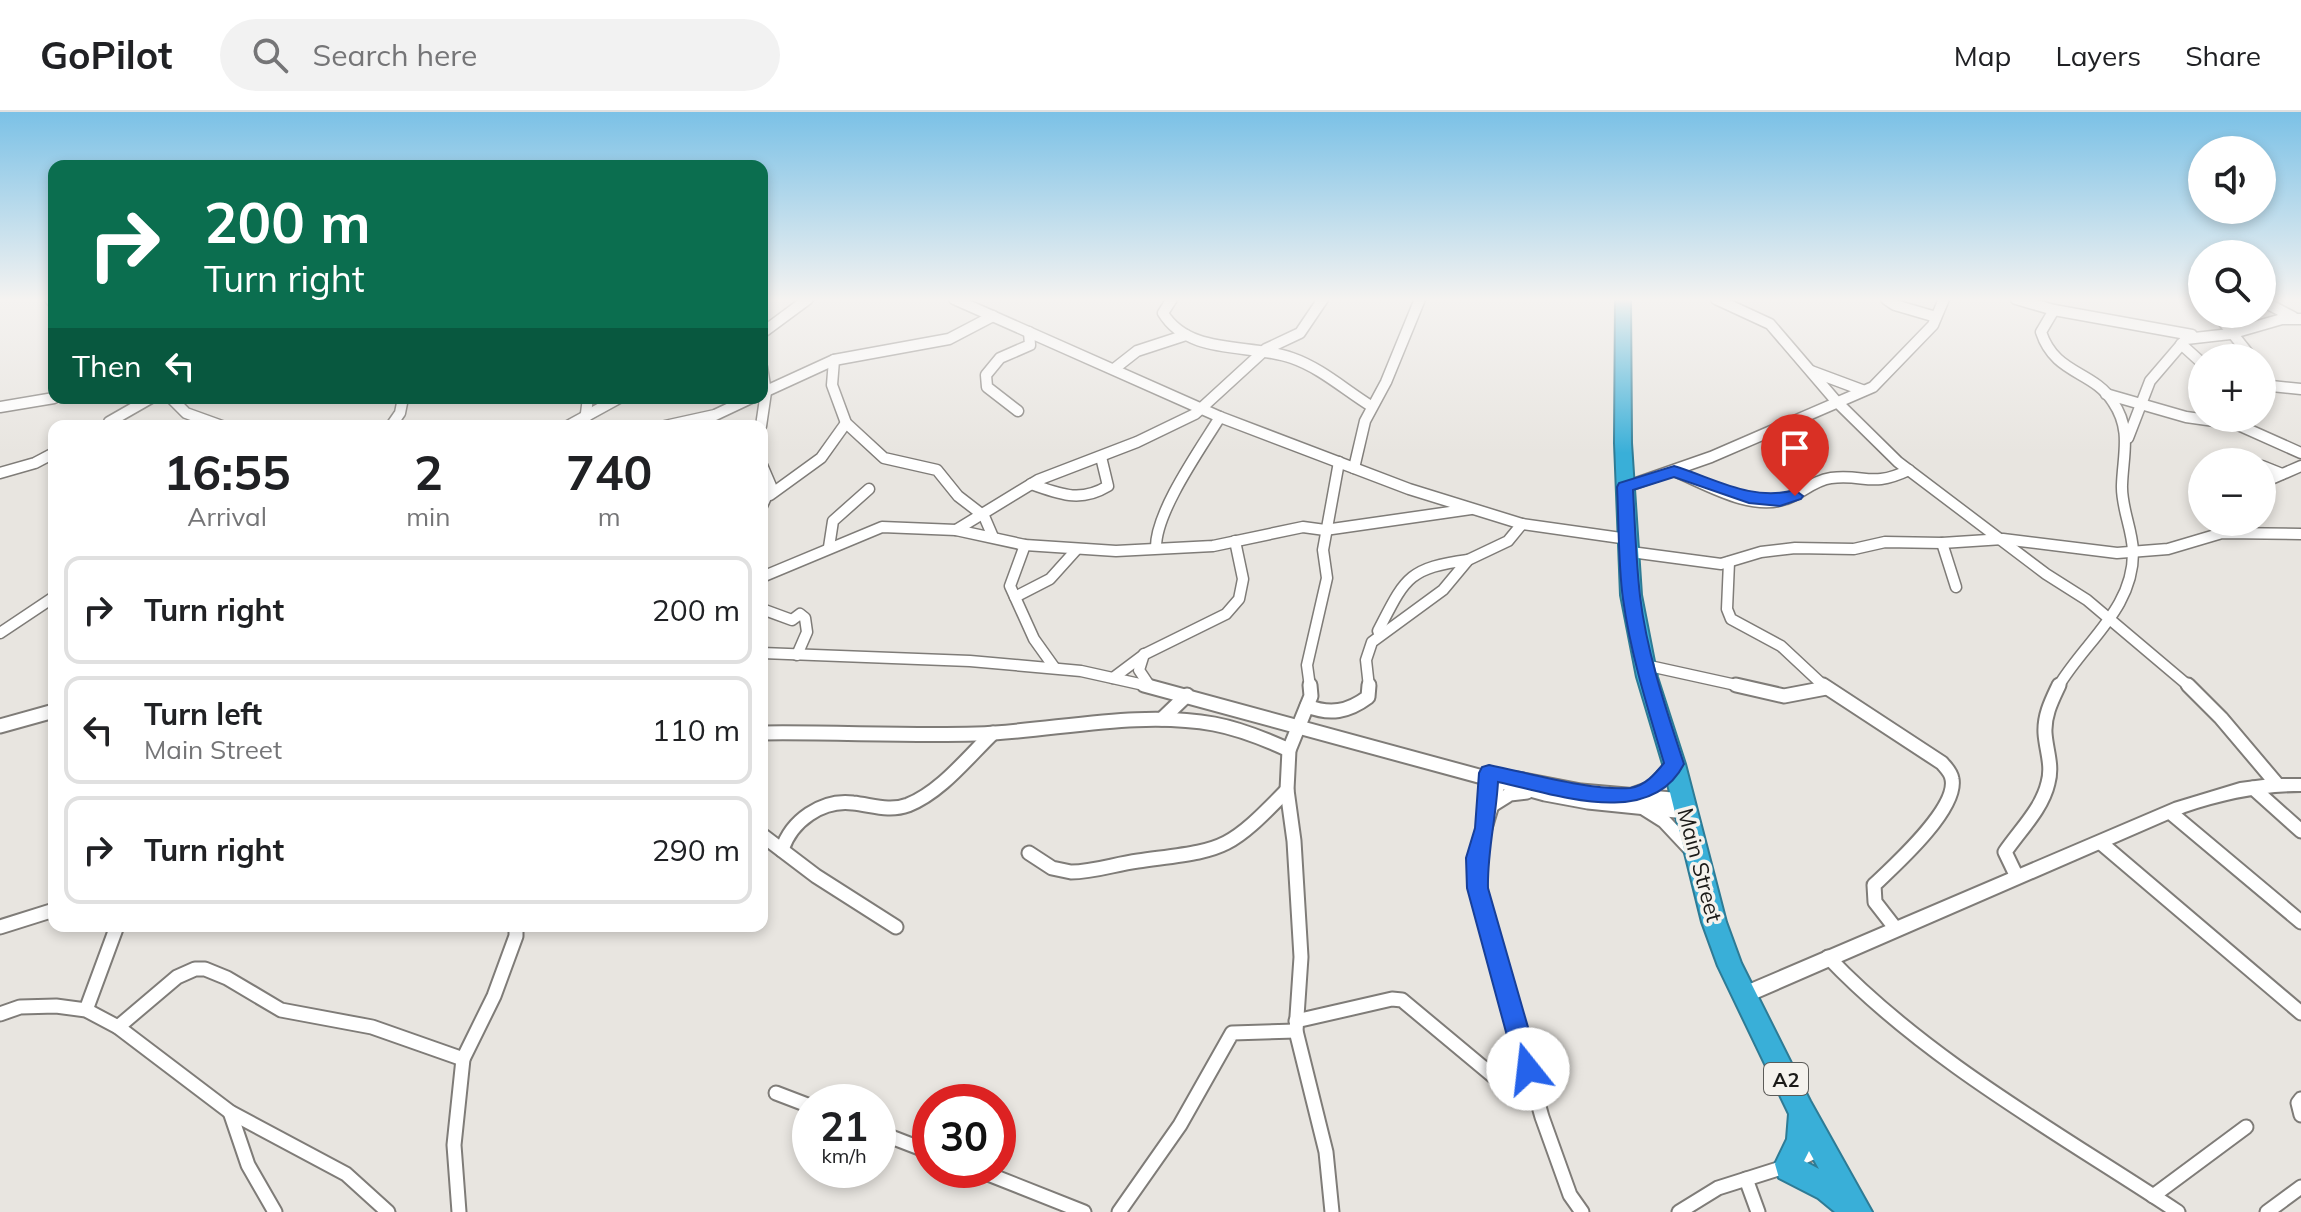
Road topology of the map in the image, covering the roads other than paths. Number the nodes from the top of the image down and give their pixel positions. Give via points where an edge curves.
1 (887, 350) edge
2 (1018, 350) edge
3 (1071, 350) edge
4 (1141, 350) edge
5 (1255, 350) edge
6 (1265, 350) edge
7 (1289, 350) edge
8 (1399, 350) edge
9 (1624, 350) edge
10 (1793, 350) edge
11 (1908, 350) edge
12 (2046, 350) edge
13 (2176, 350) edge
14 (1262, 352) junction
15 (1289, 357) junction
16 (834, 360) junction
17 (1114, 369) junction
18 (1811, 371) junction
19 (2276, 387) edge
20 (2301, 389) edge
21 (1862, 390) junction
22 (768, 391) edge
23 (2106, 394) junction
24 (48, 399) edge
25 (1836, 401) junction
26 (2142, 403) junction
27 (141, 404) edge
28 (174, 404) edge
29 (610, 404) edge
30 (738, 404) edge
31 (1371, 406) junction
32 (0, 407) edge
33 (1202, 409) junction
34 (1018, 411) dead end
35 (715, 415) junction
36 (1220, 417) junction
37 (2188, 417) edge
38 (115, 420) edge
39 (205, 420) edge
40 (586, 420) edge
41 (697, 420) edge
42 (712, 420) edge
43 (846, 423) junction
44 (2260, 432) edge
45 (2127, 440) junction
46 (2301, 453) edge
47 (48, 456) edge
48 (1101, 457) junction
49 (1339, 462) junction
50 (2301, 466) edge
51 (1354, 468) junction
52 (1909, 470) junction
53 (1674, 471) junction
54 (2276, 472) edge
55 (0, 473) edge
56 (2282, 474) junction
57 (2276, 477) edge
58 (1031, 484) junction
59 (1625, 487) junction
60 (869, 489) dead end
61 (768, 496) edge
62 (1471, 509) junction
63 (984, 516) junction
64 (1522, 524) junction
65 (956, 530) junction
66 (1325, 530) junction
67 (2276, 534) edge
68 (2301, 534) edge
69 (2213, 536) edge
70 (993, 537) junction
71 (2003, 539) junction
72 (1235, 541) junction
73 (1942, 543) junction
74 (1025, 545) junction
75 (1629, 545) junction
76 (829, 547) junction
77 (1156, 547) junction
78 (1077, 549) junction
79 (2133, 551) junction
80 (1468, 560) junction
81 (1729, 562) junction
82 (768, 574) edge
83 (1956, 587) dead end
84 (1015, 597) junction
85 (48, 601) edge
86 (768, 611) edge
87 (2113, 620) junction
88 (0, 633) edge
89 (1380, 634) junction
90 (1042, 650) junction
91 (768, 653) edge
92 (1145, 654) junction
93 (797, 655) junction
94 (1645, 665) junction
95 (1054, 667) junction
96 (1081, 671) junction
97 (1113, 678) junction
98 (1149, 685) junction
99 (1826, 688) junction
100 (1187, 695) junction
101 (1307, 706) junction
102 (48, 713) edge
103 (1162, 719) junction
104 (0, 726) edge
105 (1297, 726) junction
106 (768, 733) edge
107 (993, 733) junction
108 (1338, 738) junction
109 (1289, 750) junction
110 (1674, 764) junction
111 (1451, 769) junction
112 (1494, 778) junction
113 (2276, 783) junction
114 (2301, 785) edge
115 (2253, 788) junction
116 (1287, 790) junction
117 (1536, 791) junction
118 (1631, 796) junction
119 (1490, 802) junction
120 (1684, 806) junction
121 (1642, 807) junction
122 (2171, 813) junction
123 (2301, 831) edge
124 (768, 840) edge
125 (2101, 843) junction
126 (782, 850) junction
127 (1029, 853) dead end
128 (1694, 854) junction
129 (2017, 877) junction
130 (48, 912) edge
131 (2301, 922) edge
132 (0, 927) edge
133 (896, 927) dead end
134 (1896, 929) junction
135 (115, 932) edge
136 (516, 932) edge
137 (1828, 957) junction
138 (1744, 995) junction
139 (86, 1010) junction
140 (2301, 1013) edge
141 (0, 1014) edge
142 (1296, 1026) junction
143 (118, 1027) junction
144 (463, 1059) junction
145 (776, 1093) dead end
146 (1535, 1094) junction
147 (792, 1099) edge
148 (2301, 1099) edge
149 (1801, 1110) junction
150 (230, 1112) junction
151 (2301, 1115) edge
152 (2246, 1127) dead end
153 (1826, 1158) junction
154 (1786, 1167) junction
155 (1746, 1179) junction
156 (1016, 1185) edge
157 (2301, 1187) edge
158 (2153, 1196) junction
159 (275, 1212) edge
160 (388, 1212) edge
161 (459, 1212) edge
162 (1084, 1212) edge
163 (1119, 1212) edge
164 (1332, 1212) edge
165 (1582, 1212) edge
166 (1679, 1212) edge
167 (1758, 1212) edge
168 (1857, 1212) edge
169 (2178, 1212) edge
170 (2267, 1212) edge

1 - 16 street
2 - 34 street via 1000,358 986,375 987,387
3 - 17 street
4 - 17 street
5 - 14 street
6 - 14 street
7 - 15 street
8 - 31 street
9 - 59 highway, Main Street / A2
10 - 18 street
11 - 21 street via 1884,379
12 - 23 street
13 - 26 street via 2150,381
14 - 15 street
14 - 33 street
15 - 31 street
16 - 22 street
16 - 43 street via 832,385
17 - 33 street
18 - 21 street
18 - 25 street
19 - 20 street
21 - 25 street
23 - 26 street
23 - 45 street via 2117,408
24 - 32 street
25 - 52 street
25 - 53 street
26 - 37 street
26 - 45 street
27 - 38 street
28 - 39 street
29 - 40 street
30 - 35 street
31 - 51 street
33 - 36 street
33 - 48 street
35 - 41 street
35 - 42 street
36 - 49 street
36 - 77 street via 1181,481 1156,535
43 - 61 street via 811,467
43 - 63 street via 884,458 937,470
44 - 46 street
45 - 79 street via 2121,471
47 - 55 street
48 - 58 street
48 - 58 street via 1108,486 1096,494 1070,498
49 - 51 street
49 - 66 street
50 - 56 street
51 - 62 street
52 - 53 street via 1878,483 1831,478 1780,501 1749,498
52 - 71 street
53 - 59 street
54 - 56 street
56 - 57 street
58 - 63 street
59 - 75 highway, Main Street / A2
60 - 76 street via 833,521
62 - 64 street
62 - 66 street
63 - 65 street
63 - 70 street
64 - 75 street
64 - 80 street via 1508,541
65 - 70 street
65 - 76 street via 882,527
66 - 72 street via 1295,528
66 - 101 street via 1327,578 1307,665
67 - 68 street
69 - 79 street via 2178,547
70 - 74 street
71 - 73 street
71 - 79 street via 2088,552
71 - 87 street
72 - 77 street
72 - 92 street via 1243,579 1239,599 1215,622
73 - 81 street via 1795,548
73 - 83 street
74 - 78 street
74 - 84 street via 1010,586
75 - 81 street via 1712,564
75 - 94 highway, Main Street / A2 via 1631,595
76 - 82 street
77 - 78 street
78 - 84 street via 1039,589
79 - 87 street via 2130,582
80 - 89 street via 1443,590
80 - 89 street via 1413,571 1398,591
81 - 99 street via 1728,615 1781,646
84 - 90 street
85 - 88 street
86 - 93 street via 792,620 800,614 808,621
87 - 113 street via 2205,702
87 - 129 street via 2062,679 2043,722 2049,783 2005,852
89 - 101 street via 1367,655 1368,697 1343,712 1321,713
90 - 95 street
90 - 96 street
91 - 93 street
92 - 97 street
92 - 98 street via 1139,670
93 - 95 street
94 - 99 street via 1784,696
94 - 110 highway, Main Street / A2
95 - 96 street
96 - 97 street
97 - 98 street
98 - 100 street
99 - 134 street via 1942,763 1952,775 1948,798 1919,844 1874,885 1875,902
100 - 103 street
100 - 105 street
101 - 105 street
102 - 104 street
103 - 107 street
103 - 109 street via 1234,726
105 - 108 street
105 - 109 street
106 - 107 street
107 - 126 street via 912,804 891,808 836,800 788,831
108 - 111 street
108 - 112 street
109 - 116 street
110 - 118 street via 1652,788
110 - 120 highway, Main Street / A2
111 - 112 street
111 - 119 street via 1473,781
112 - 117 street
112 - 118 street
112 - 119 street
113 - 114 street
113 - 115 street
115 - 122 street
115 - 123 street
116 - 127 street via 1231,843 1182,859 1062,871
116 - 142 street via 1301,957
117 - 119 street
117 - 121 street
118 - 120 street
119 - 146 street via 1476,858 1477,888
120 - 121 street
120 - 128 highway, Main Street / A2
121 - 128 street via 1664,821
122 - 125 street
122 - 131 street
124 - 126 street
125 - 129 street
125 - 140 street
126 - 133 street
128 - 138 highway, Main Street / A2
129 - 134 street
130 - 132 street
134 - 137 street
135 - 139 street
136 - 144 street via 494,996
137 - 138 street
137 - 158 street via 1921,1042
138 - 149 highway, Main Street / A2
139 - 141 street via 20,1007
139 - 143 street
142 - 146 street via 1402,1000 1498,1080 1522,1094
142 - 163 street via 1232,1033 1166,1149
142 - 164 street via 1326,1152
143 - 144 street via 180,976 207,968 282,1011 359,1024
143 - 150 street
144 - 161 street via 454,1134
145 - 147 street
146 - 165 street via 1570,1195
148 - 151 street
149 - 153 highway, Main Street / A2
149 - 154 highway via 1803,1130
150 - 159 street via 248,1165
150 - 160 street via 346,1174
152 - 158 street
153 - 154 street via 1812,1170
153 - 168 highway, Main Street / A2
154 - 155 street
154 - 168 highway via 1828,1188
155 - 166 street via 1710,1192
155 - 167 street
156 - 162 street
157 - 170 street
158 - 169 street

